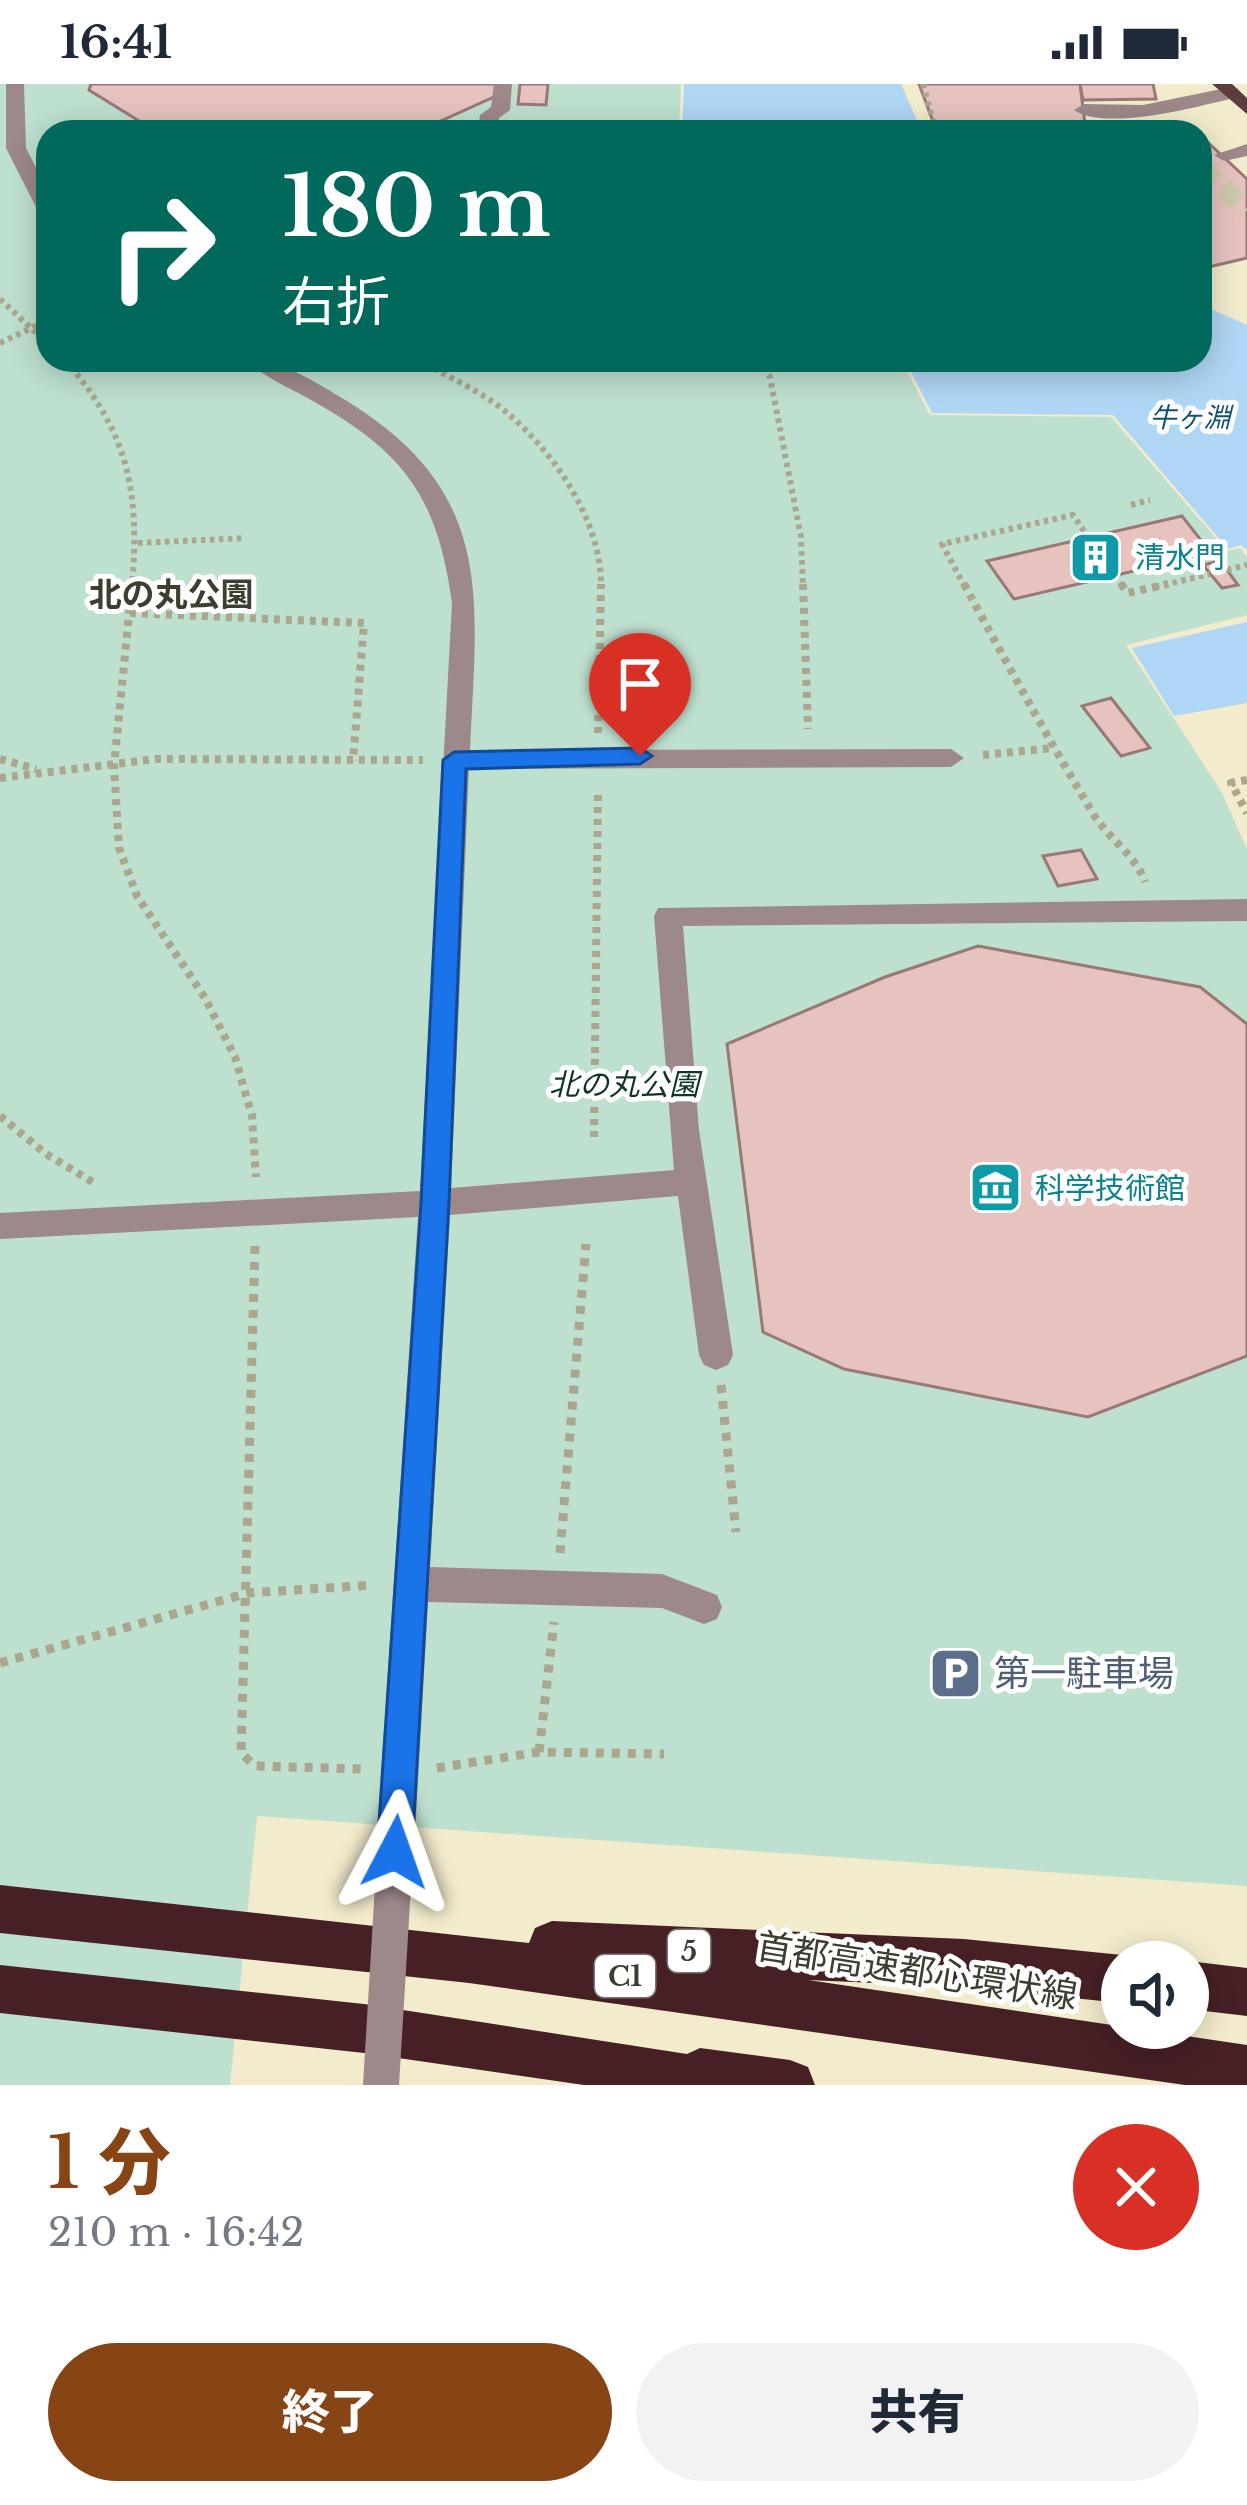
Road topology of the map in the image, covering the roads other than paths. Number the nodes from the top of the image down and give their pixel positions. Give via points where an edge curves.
1 (15, 84) edge
2 (503, 84) edge
3 (1226, 88) edge
4 (1247, 108) edge
5 (1084, 110) dead end
6 (489, 120) edge
7 (7, 132) edge
8 (1247, 150) edge
9 (1224, 155) dead end
10 (20, 161) junction
11 (36, 161) edge
12 (36, 190) edge
13 (277, 372) edge
14 (951, 758) dead end
15 (454, 760) junction
16 (1247, 910) edge
17 (690, 1182) junction
18 (435, 1203) junction
19 (0, 1226) edge
20 (716, 1355) road end
21 (412, 1584) junction
22 (704, 1607) dead end
23 (0, 1909) edge
24 (255, 1932) junction
25 (1101, 1977) edge
26 (1209, 1987) edge
27 (0, 1989) edge
28 (1247, 1992) edge
29 (572, 2056) junction
30 (1247, 2070) edge
31 (381, 2085) edge
32 (724, 2085) edge
33 (790, 2085) edge

1 - 7 street
2 - 6 street via 500,110
3 - 4 main road
3 - 5 street via 1143,111
7 - 10 street
8 - 9 street
10 - 11 street
10 - 12 street
13 - 15 street via 386,436 415,462 451,521 464,603
14 - 15 street
15 - 18 street
16 - 17 street via 668,916
17 - 18 street
17 - 20 street
18 - 19 street
18 - 21 street
21 - 22 street via 662,1591
21 - 31 street, bridge
23 - 24 highway, 首都高速都心環状線 / C1
24 - 25 highway, 5 via 964,1963
24 - 30 highway, 首都高速都心環状線 / C1 via 609,1973
26 - 28 highway
27 - 29 highway
29 - 32 highway
29 - 33 highway

